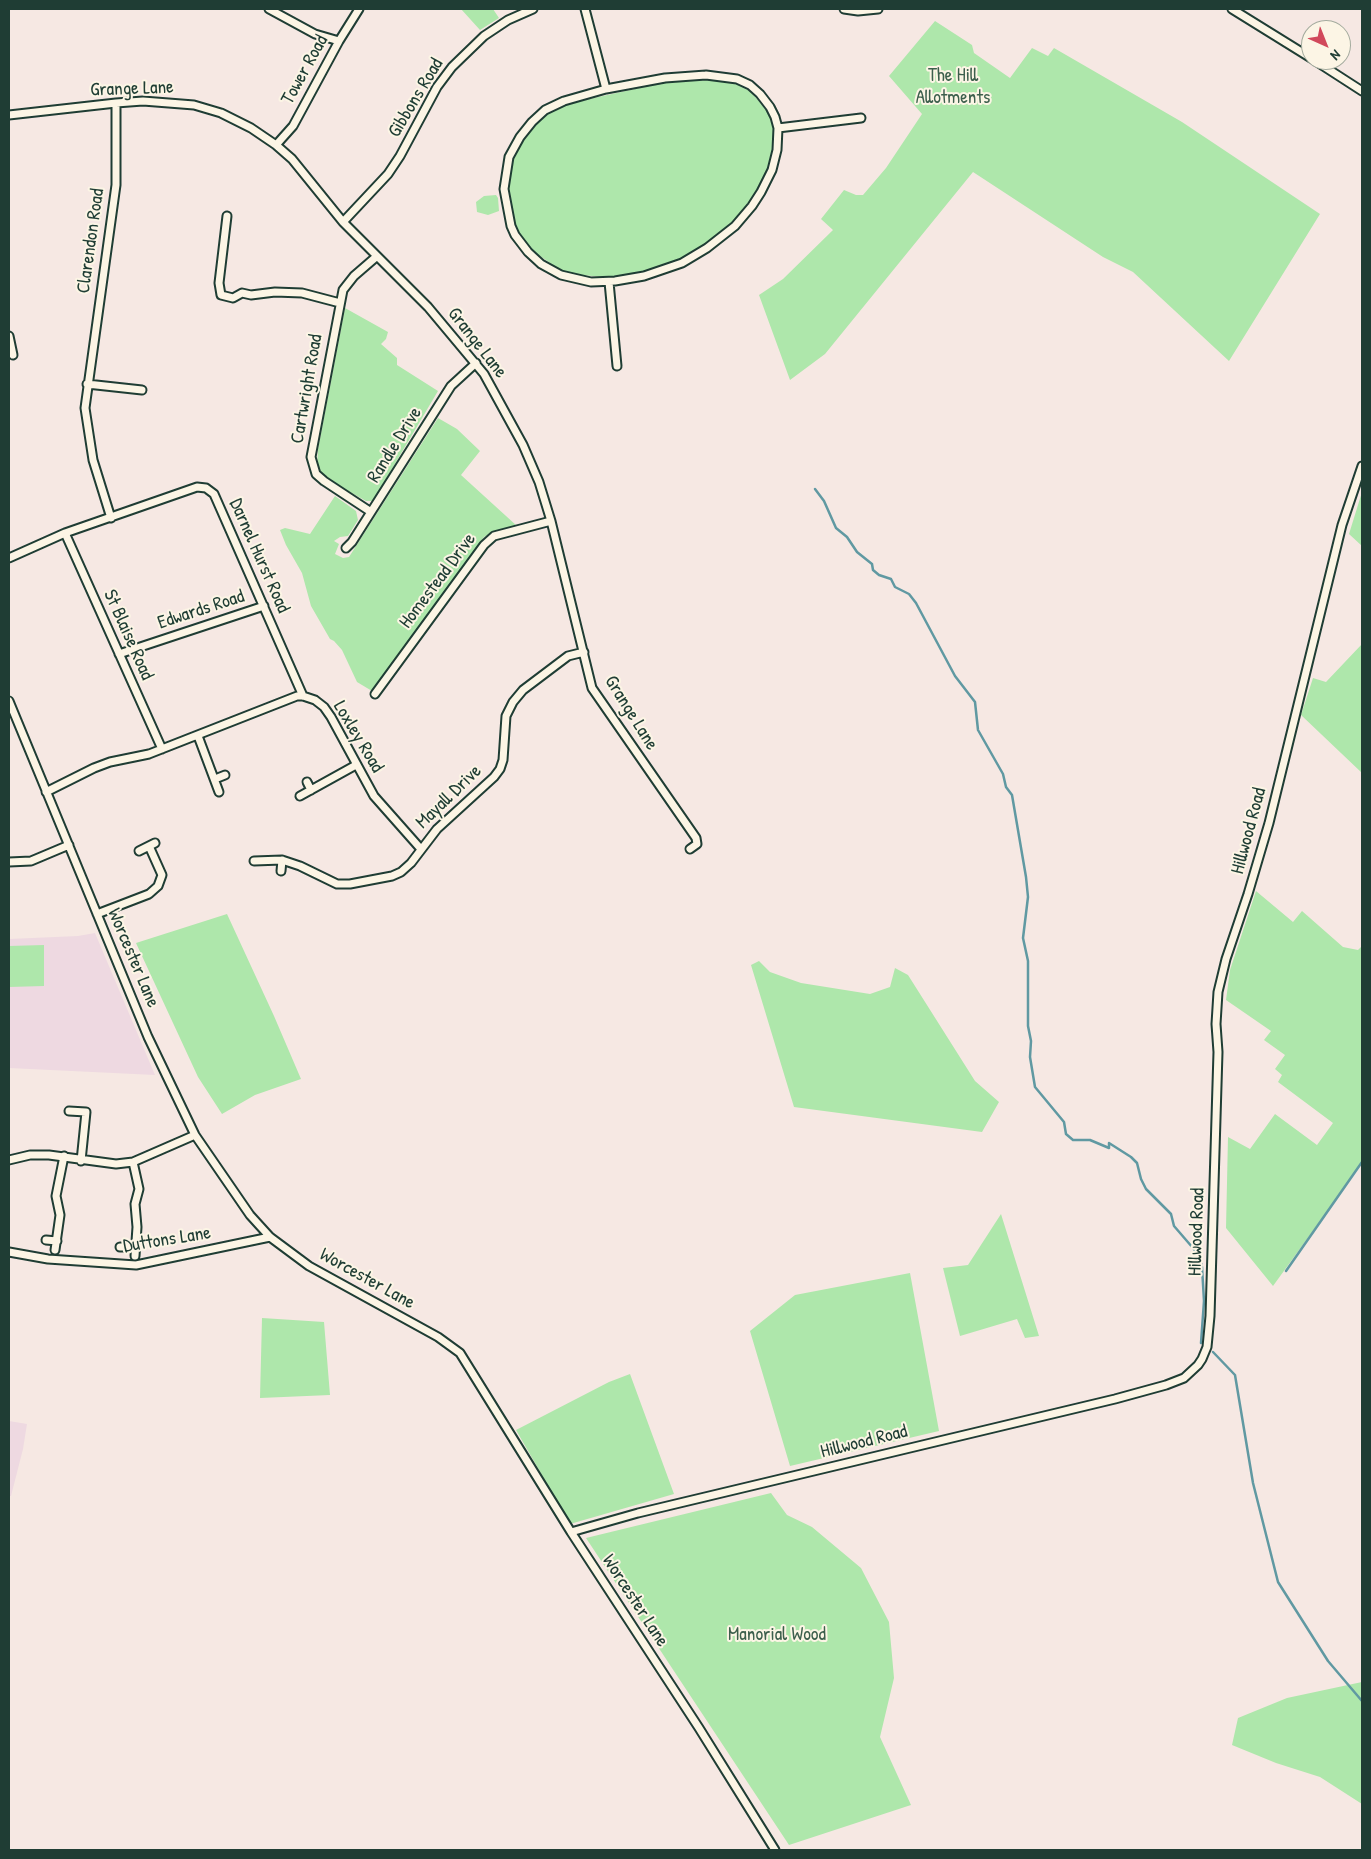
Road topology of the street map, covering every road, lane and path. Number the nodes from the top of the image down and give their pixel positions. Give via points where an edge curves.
1 (269, 9) edge
2 (359, 9) edge
3 (533, 9) edge
4 (585, 9) edge
5 (844, 9) edge
6 (878, 9) edge
7 (1232, 9) edge
8 (339, 41) junction
9 (1301, 52) edge
10 (1329, 70) edge
11 (606, 89) junction
12 (1362, 91) edge
13 (116, 103) junction
14 (9, 115) edge
15 (860, 118) dead end
16 (778, 128) junction
17 (276, 145) junction
18 (227, 216) dead end
19 (343, 222) junction
20 (376, 257) junction
21 (609, 282) junction
22 (340, 303) junction
23 (9, 336) edge
24 (14, 355) dead end
25 (476, 363) junction
26 (617, 366) dead end
27 (87, 384) junction
28 (142, 390) dead end
29 (1362, 466) edge
30 (371, 512) junction
31 (111, 518) junction
32 (551, 521) junction
33 (65, 533) junction
34 (346, 548) dead end
35 (9, 558) edge
36 (264, 606) junction
37 (584, 652) junction
38 (119, 654) junction
39 (375, 694) dead end
40 (303, 696) junction
41 (9, 700) edge
42 (198, 736) junction
43 (162, 749) junction
44 (356, 765) junction
45 (225, 774) dead end
46 (214, 779) junction
47 (308, 782) dead end
48 (311, 790) junction
49 (46, 792) junction
50 (219, 792) dead end
51 (300, 796) dead end
52 (69, 846) junction
53 (420, 848) junction
54 (690, 849) dead end
55 (139, 851) dead end
56 (282, 860) junction
57 (254, 861) dead end
58 (9, 862) edge
59 (281, 871) dead end
60 (97, 914) junction
61 (69, 1112) dead end
62 (195, 1135) junction
63 (64, 1156) junction
64 (9, 1159) edge
65 (81, 1161) junction
66 (133, 1162) junction
67 (270, 1237) junction
68 (46, 1240) dead end
69 (56, 1241) junction
70 (120, 1247) dead end
71 (136, 1247) junction
72 (56, 1250) dead end
73 (9, 1252) edge
74 (135, 1256) dead end
75 (571, 1532) junction
76 (775, 1850) edge

1 - 8 street via 315,34
2 - 8 street, Tower Road
3 - 19 street, Gibbons Road via 484,36 452,67 437,87 396,162
4 - 11 street
5 - 6 street
7 - 9 street
8 - 17 street, Tower Road via 292,126
10 - 12 street
11 - 16 street via 665,78 706,75 737,79 760,94 776,117
11 - 21 street via 564,101 545,110 532,122 509,157 504,189 515,235 541,264 561,275 591,282
13 - 14 street, Grange Lane
13 - 17 street, Grange Lane via 144,101 194,105 251,128
13 - 27 street, Clarendon Road via 116,185
15 - 16 street
16 - 21 street via 772,170 761,192 734,226 682,263 644,276
17 - 19 street, Grange Lane via 305,173
18 - 22 street via 220,295 233,298 242,293 302,293
19 - 20 street, Grange Lane
20 - 22 street, Cartwright Road via 343,290
20 - 25 street, Grange Lane via 428,307
21 - 26 street
22 - 30 street, Cartwright Road via 311,457 316,474
23 - 24 street
25 - 30 street, Randle Drive via 451,386
25 - 32 street, Grange Lane via 523,445
27 - 28 street
27 - 31 street, Clarendon Road via 87,432
29 - 75 street, Hillwood Road via 1342,525 1269,823 1218,992 1210,1316 1207,1347 1198,1366 1184,1378 1115,1399 638,1513
30 - 34 street, Randle Drive
31 - 33 street, Darnel Hurst Road
31 - 36 street, Darnel Hurst Road via 197,487 206,488 214,494
32 - 37 street, Grange Lane
32 - 39 street, Homestead Drive via 494,536 484,545
33 - 35 street, Darnel Hurst Road
33 - 38 street, St Blaise Road
36 - 38 street, Edwards Road
36 - 40 street, Darnel Hurst Road
37 - 53 street, Mayall Drive via 568,656 523,690 506,716 500,769
37 - 54 street, Grange Lane via 592,688 696,838 697,844
38 - 43 street, St Blaise Road
40 - 42 street, Loxley Road
40 - 44 street, Loxley Road via 315,700 332,717
41 - 49 street, Worcester Lane
42 - 43 street, Loxley Road
42 - 46 street
43 - 49 street, Loxley Road via 110,762
44 - 48 street
44 - 53 street, Loxley Road via 374,796
45 - 46 street
46 - 50 street
47 - 48 street
48 - 51 street
49 - 52 street, Worcester Lane
52 - 58 street via 31,861
52 - 60 street, Worcester Lane
53 - 56 street, Mayall Drive via 401,872 350,884 337,884
55 - 60 street via 152,844 162,875 158,886 149,894
56 - 57 street, Mayall Drive
56 - 59 street
60 - 62 street, Worcester Lane via 148,1037
61 - 65 street via 86,1112
62 - 66 street
62 - 67 street, Worcester Lane via 250,1215
63 - 64 street
63 - 65 street
63 - 69 street via 56,1196 60,1215
65 - 66 street
66 - 71 street via 139,1189 135,1204
67 - 73 street, Duttons Lane via 136,1265 48,1259
67 - 75 street, Worcester Lane via 308,1266 438,1337 460,1353
68 - 69 street
69 - 72 street
70 - 71 street
71 - 74 street
75 - 76 street, Worcester Lane

